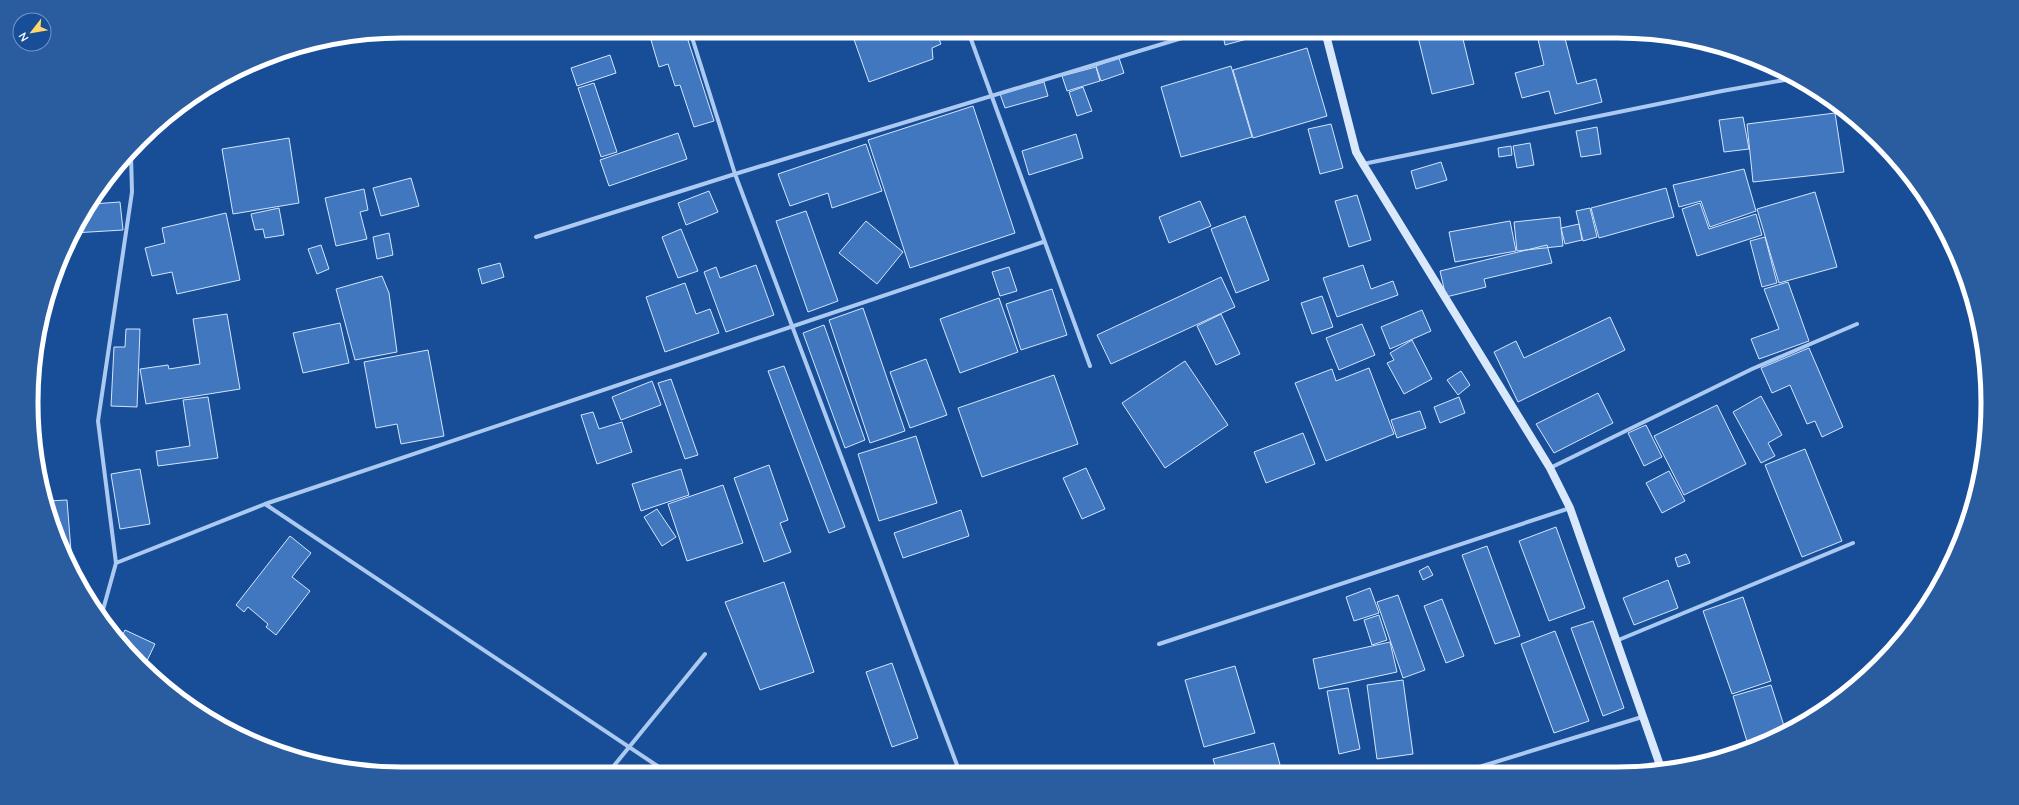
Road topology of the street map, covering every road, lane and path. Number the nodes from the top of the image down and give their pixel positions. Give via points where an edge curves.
1 (692, 38) edge
2 (970, 38) edge
3 (1182, 38) edge
4 (1327, 38) edge
5 (1785, 80) edge
6 (991, 96) junction
7 (131, 159) edge
8 (1362, 164) junction
9 (735, 174) junction
10 (536, 237) dead end
11 (1044, 242) junction
12 (1857, 324) dead end
13 (792, 326) junction
14 (1090, 366) dead end
15 (1550, 468) junction
16 (265, 504) junction
17 (1570, 508) junction
18 (1854, 543) dead end
19 (116, 563) junction
20 (103, 610) edge
21 (1616, 641) junction
22 (1159, 644) dead end
23 (705, 654) dead end
24 (1642, 717) junction
25 (628, 746) junction
26 (1660, 764) edge
27 (613, 767) edge
28 (659, 767) edge
29 (958, 767) edge
30 (1479, 767) edge

1 - 9 street
2 - 6 street
3 - 6 street
4 - 8 street via 1356,152
5 - 8 street
6 - 9 street
6 - 11 street
7 - 19 street via 132,192 98,421
8 - 15 street
9 - 10 street
9 - 13 street
11 - 13 street
11 - 14 street
12 - 15 street via 1752,369
13 - 16 street
13 - 29 street
15 - 17 street
16 - 19 street
16 - 25 street
17 - 21 street
17 - 22 street
18 - 21 street
19 - 20 street
21 - 24 street
23 - 25 street
24 - 26 street
24 - 30 street
25 - 27 street
25 - 28 street

